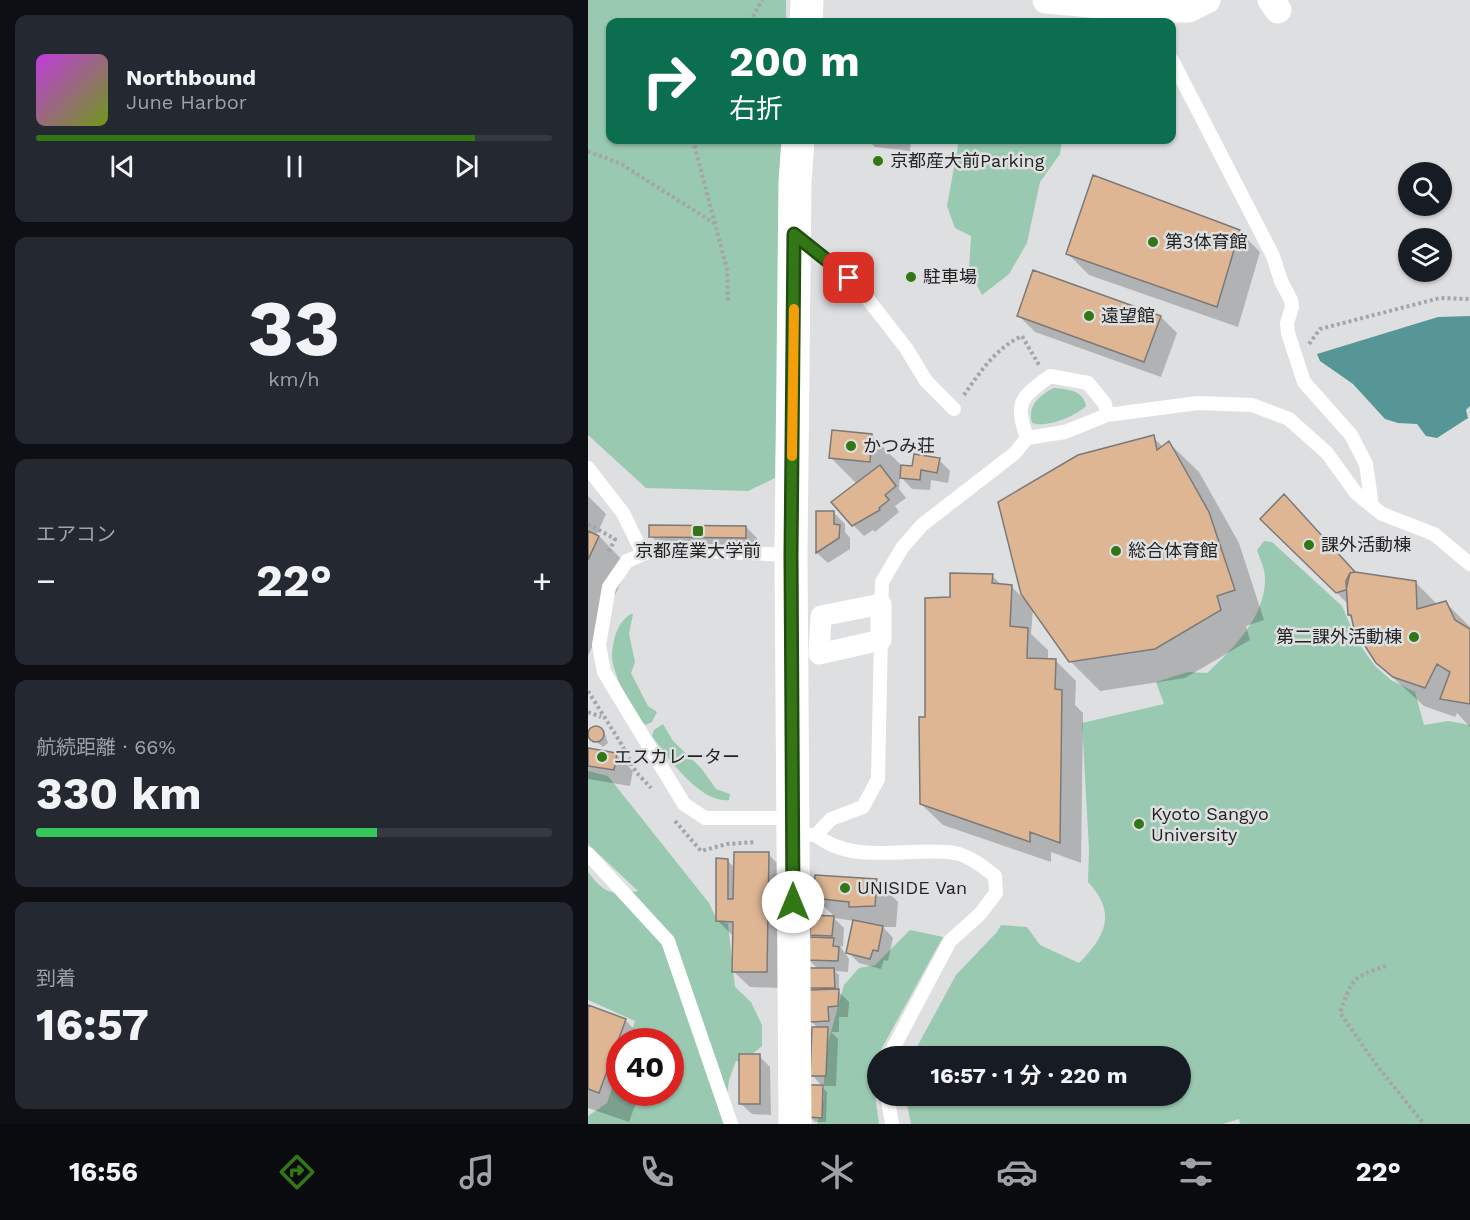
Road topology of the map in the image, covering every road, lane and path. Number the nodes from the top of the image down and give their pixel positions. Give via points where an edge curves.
1 (762, 0) edge
2 (807, 0) edge
3 (1046, 0) edge
4 (1207, 0) edge
5 (1149, 16) edge
6 (752, 18) edge
7 (806, 18) edge
8 (1176, 68) edge
9 (694, 144) edge
10 (798, 144) edge
11 (588, 151) edge
12 (715, 223) junction
13 (794, 234) junction
14 (1470, 299) edge
15 (728, 303) dead end
16 (1031, 351) dead end
17 (1300, 367) junction
18 (954, 409) joint
19 (1107, 415) junction
20 (1028, 438) junction
21 (588, 468) edge
22 (1372, 506) junction
23 (588, 524) edge
24 (643, 554) junction
25 (791, 555) junction
26 (606, 558) dead end
27 (1470, 564) edge
28 (881, 604) junction
29 (881, 640) junction
30 (588, 712) edge
31 (603, 717) dead end
32 (616, 762) dead end
33 (632, 764) dead end
34 (800, 830) junction
35 (588, 854) edge
36 (1386, 966) dead end
37 (894, 1046) edge
38 (889, 1106) edge
39 (731, 1124) edge
40 (795, 1124) edge
41 (892, 1124) edge
42 (1424, 1124) edge

1 - 6 path
2 - 7 street
3 - 5 street
4 - 5 street via 1189,9
8 - 17 lane via 1273,256 1291,300 1288,333
9 - 12 path
10 - 13 street
11 - 12 path via 621,164
12 - 15 path via 727,269
13 - 18 lane via 861,289 930,387
13 - 25 street
14 - 17 path via 1440,298 1320,329 1303,354
16 - 18 path via 1022,336 1005,345
17 - 22 lane via 1304,382 1352,435 1366,464
19 - 20 lane via 1065,432
19 - 20 lane via 1105,404 1088,383 1050,376 1026,393 1019,414
19 - 22 lane via 1197,403 1252,405 1289,419 1327,453 1356,493
20 - 28 lane via 1015,453 922,525 902,548 882,582
21 - 24 lane via 623,513
22 - 27 lane via 1382,514 1434,534
23 - 26 path via 615,539
24 - 25 lane via 655,549
24 - 34 lane via 627,561 609,586 599,645 604,672 684,804 705,818
25 - 34 street
28 - 29 street
28 - 29 street via 821,616 819,654
29 - 34 lane via 878,779 863,807
30 - 31 path
32 - 33 path
34 - 37 lane via 829,846 864,853 956,853 995,876 996,893 950,941
34 - 40 street
35 - 39 lane via 668,941
36 - 42 path via 1359,974 1340,1013
38 - 41 lane

